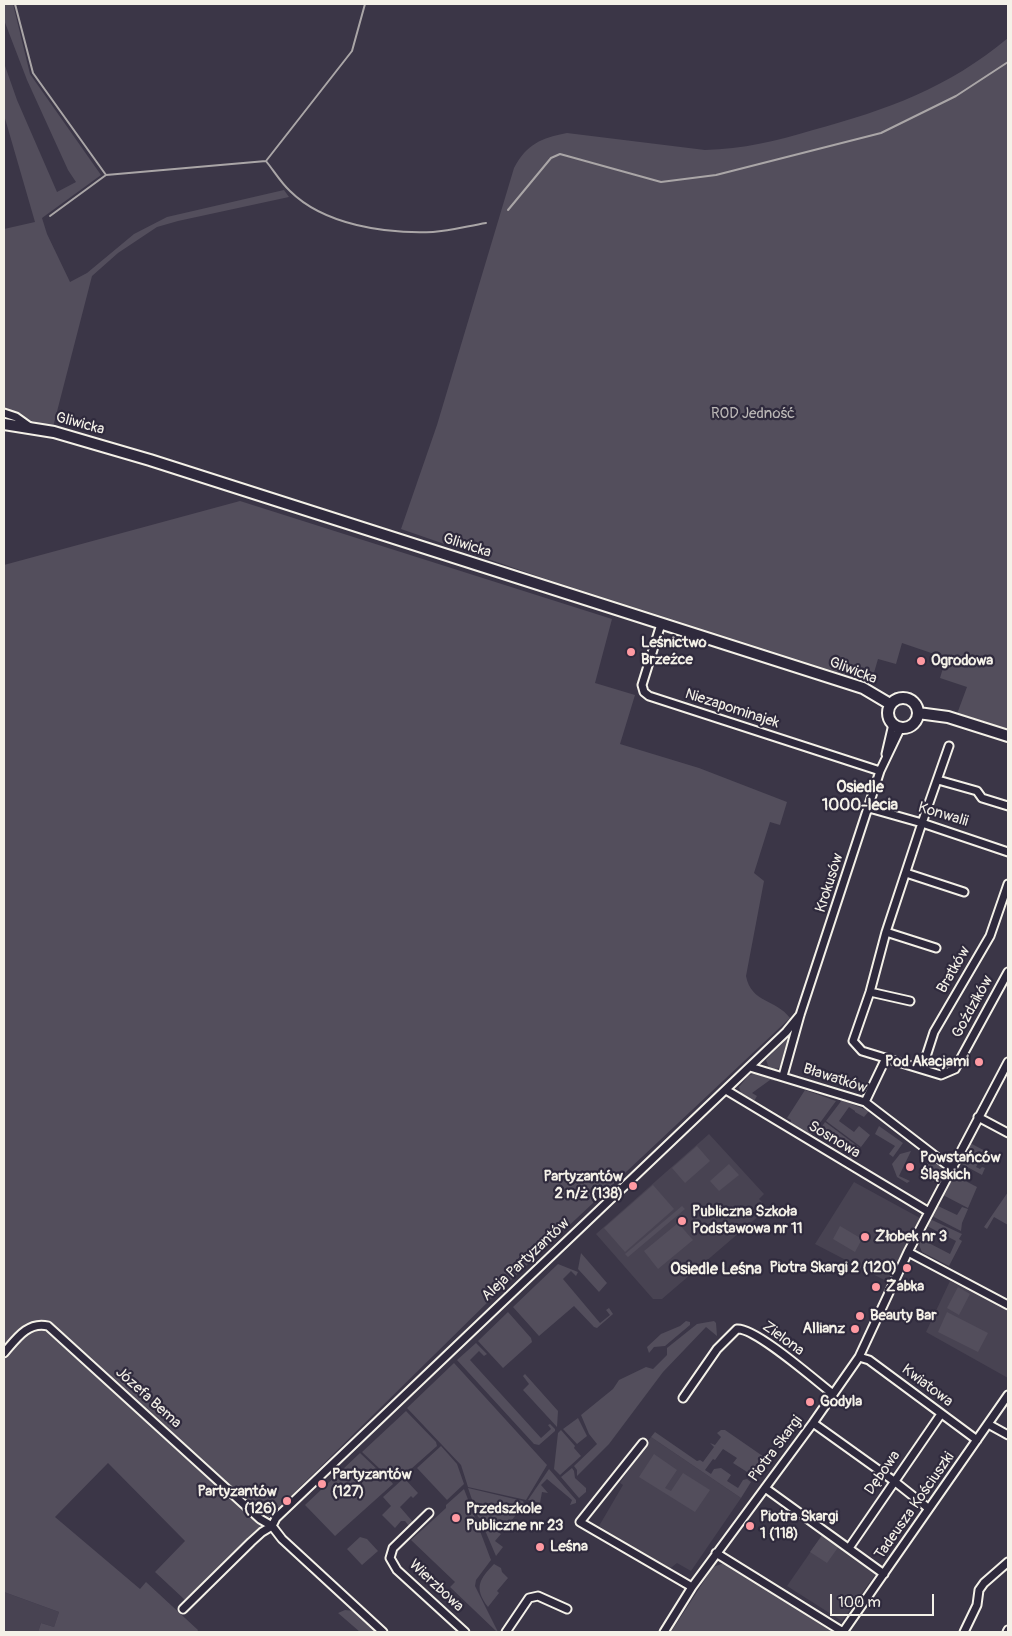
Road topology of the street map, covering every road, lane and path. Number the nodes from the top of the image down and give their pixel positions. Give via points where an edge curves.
1 (4, 413) edge
2 (4, 424) edge
3 (31, 428) junction
4 (661, 624) junction
5 (890, 704) junction
6 (918, 712) junction
7 (897, 726) junction
8 (1008, 736) edge
9 (949, 746) dead end
10 (880, 771) junction
11 (938, 780) junction
12 (1008, 806) edge
13 (869, 808) junction
14 (922, 823) junction
15 (1008, 852) edge
16 (906, 873) junction
17 (1008, 884) edge
18 (964, 892) dead end
19 (886, 932) junction
20 (936, 948) dead end
21 (1008, 972) edge
22 (870, 992) junction
23 (910, 1001) dead end
24 (800, 1015) junction
25 (886, 1058) junction
26 (1008, 1062) edge
27 (750, 1067) junction
28 (922, 1069) junction
29 (783, 1076) junction
30 (726, 1090) junction
31 (865, 1102) junction
32 (978, 1117) junction
33 (1008, 1133) edge
34 (951, 1168) junction
35 (929, 1212) junction
36 (908, 1252) junction
37 (1008, 1305) edge
38 (4, 1353) edge
39 (859, 1357) junction
40 (833, 1394) junction
41 (1008, 1395) edge
42 (683, 1398) dead end
43 (941, 1414) junction
44 (813, 1423) junction
45 (988, 1424) junction
46 (1008, 1435) edge
47 (977, 1440) junction
48 (643, 1443) dead end
49 (894, 1481) junction
50 (765, 1488) junction
51 (928, 1508) junction
52 (429, 1513) dead end
53 (272, 1526) junction
54 (848, 1548) junction
55 (716, 1553) junction
56 (1008, 1562) edge
57 (884, 1574) junction
58 (692, 1587) junction
59 (183, 1609) dead end
60 (567, 1609) dead end
61 (382, 1632) edge
62 (465, 1632) edge
63 (506, 1632) edge
64 (664, 1632) edge
65 (843, 1632) edge
66 (964, 1632) edge

1 - 3 street, Gliwicka
2 - 3 main road, Gliwicka
3 - 4 main road, Gliwicka via 130,454
4 - 5 main road, Gliwicka via 863,688
4 - 10 street, Niezapominajek via 642,685 649,696
5 - 6 main road via 900,698 908,699
5 - 7 main road via 888,714
6 - 7 main road via 913,724
6 - 8 main road via 948,717
7 - 10 street, Krokusów
9 - 11 street
10 - 13 street, Krokusów
11 - 12 street via 977,790 982,798
11 - 14 street
13 - 14 street, Konwalii
13 - 24 street, Krokusów
14 - 15 street, Konwalii
14 - 16 street
16 - 18 street
16 - 19 street
17 - 28 street, Bratków via 990,936 934,1032
19 - 20 street
19 - 22 street
21 - 28 street, Goździków via 955,1069 941,1075
22 - 23 street
22 - 25 street via 854,1041 862,1051
24 - 27 street, Aleja Partyzantów
24 - 29 street, Krokusów
25 - 28 street
25 - 31 street
26 - 32 street, Piotra Skargi
27 - 29 street, Bławatków
27 - 30 street, Aleja Partyzantów
29 - 31 street, Bławatków
30 - 35 street, Sosnowa
30 - 53 street, Aleja Partyzantów via 276,1518
31 - 34 street, Bławatków
32 - 33 street
32 - 34 street, Piotra Skargi
34 - 35 street, Piotra Skargi
35 - 36 street, Piotra Skargi
36 - 37 street
36 - 39 street, Piotra Skargi
38 - 53 street, Józefa Bema via 28,1328 48,1326 260,1519
39 - 40 street, Piotra Skargi
39 - 43 street, Kwiatowa via 869,1360
40 - 42 street, Zielona via 764,1339 741,1328 717,1349
40 - 44 street, Piotra Skargi
41 - 45 street, Tadeusza Kościuszki
43 - 47 street, Kwiatowa
43 - 49 street, Dębowa
44 - 49 street
44 - 50 street, Piotra Skargi
45 - 46 street
45 - 47 street, Tadeusza Kościuszki
47 - 51 street, Tadeusza Kościuszki
48 - 58 street via 580,1522
49 - 51 street
49 - 54 street, Dębowa
50 - 54 street
50 - 55 street, Piotra Skargi
51 - 57 street, Tadeusza Kościuszki
52 - 62 street, Wierzbowa via 393,1548 390,1558 397,1570
53 - 59 street via 251,1542
53 - 61 street, Józefa Bema
54 - 57 street
55 - 58 street, Piotra Skargi
55 - 65 street
56 - 66 street via 979,1590 977,1606
57 - 65 street, Tadeusza Kościuszki
58 - 64 street, Piotra Skargi
60 - 63 street via 538,1596 529,1598

